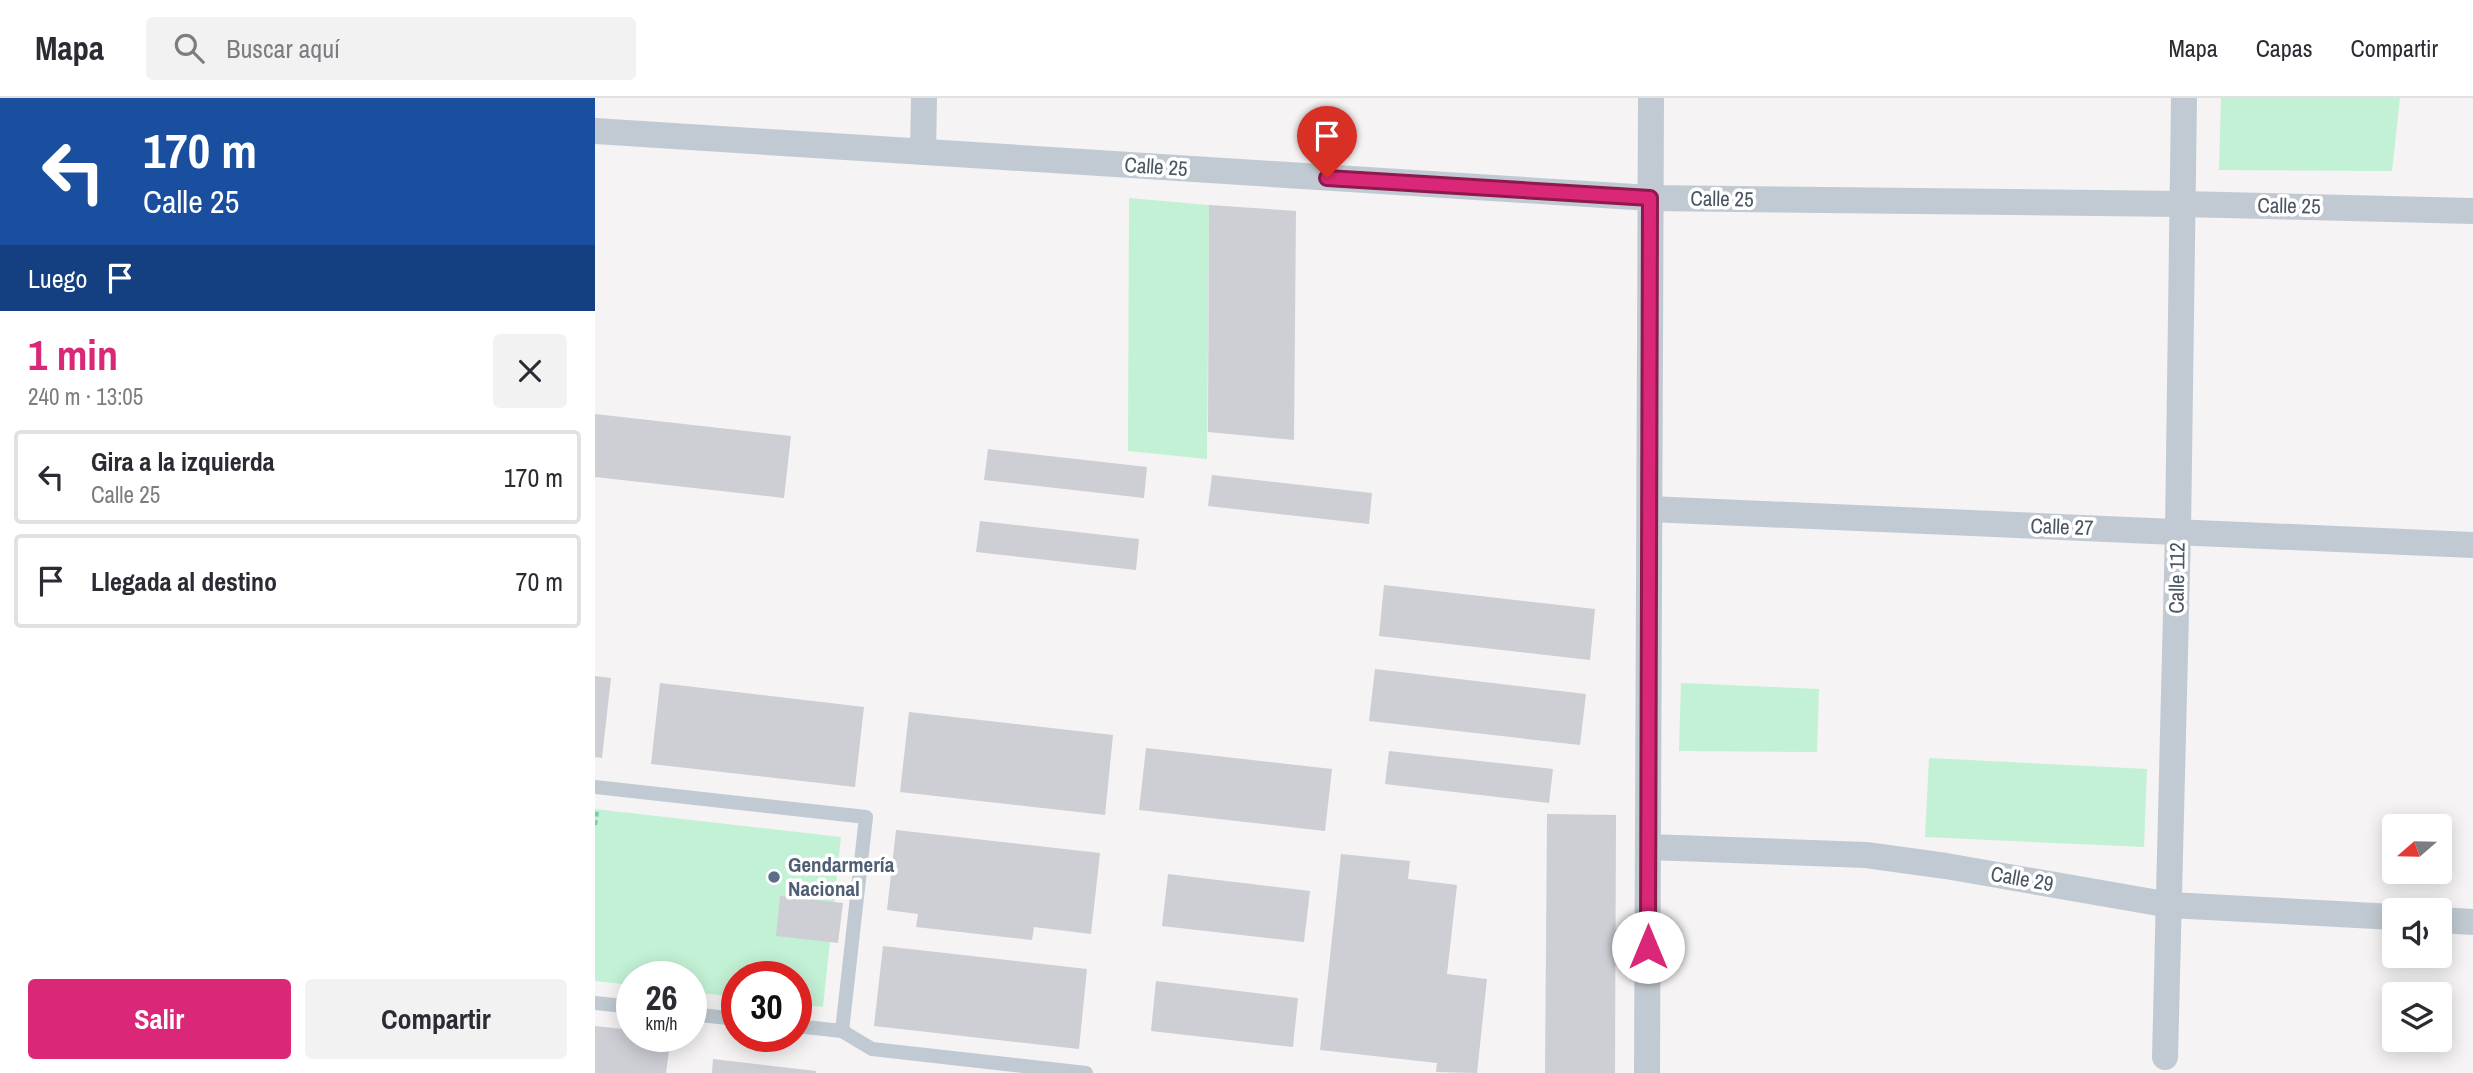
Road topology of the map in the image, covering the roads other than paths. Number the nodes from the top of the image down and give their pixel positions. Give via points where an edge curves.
1 (924, 98) edge
2 (1651, 98) edge
3 (2184, 98) edge
4 (595, 131) edge
5 (923, 152) junction
6 (1650, 198) junction
7 (2182, 204) junction
8 (2473, 211) edge
9 (1650, 509) junction
10 (2178, 532) junction
11 (2473, 545) edge
12 (595, 787) edge
13 (1649, 847) junction
14 (2170, 905) junction
15 (2382, 916) edge
16 (2452, 921) edge
17 (2473, 922) edge
18 (595, 1003) edge
19 (616, 1005) edge
20 (812, 1028) edge
21 (842, 1031) junction
22 (2165, 1057) dead end
23 (1086, 1073) edge
24 (1647, 1073) edge

1 - 5 street
2 - 6 street
3 - 7 street, Calle 112
4 - 5 street, Calle 25
5 - 6 street, Calle 25
6 - 7 street, Calle 25
6 - 9 street
7 - 8 street, Calle 25
7 - 10 street, Calle 112
9 - 10 street, Calle 27
9 - 13 street
10 - 11 street, Calle 27
10 - 14 street, Calle 112
12 - 21 lane via 866,817
13 - 14 street, Calle 29 via 1866,855
13 - 24 street
14 - 15 street, Calle 29
14 - 22 street, Calle 112
16 - 17 street
18 - 19 lane
20 - 21 lane
21 - 23 lane via 872,1049

